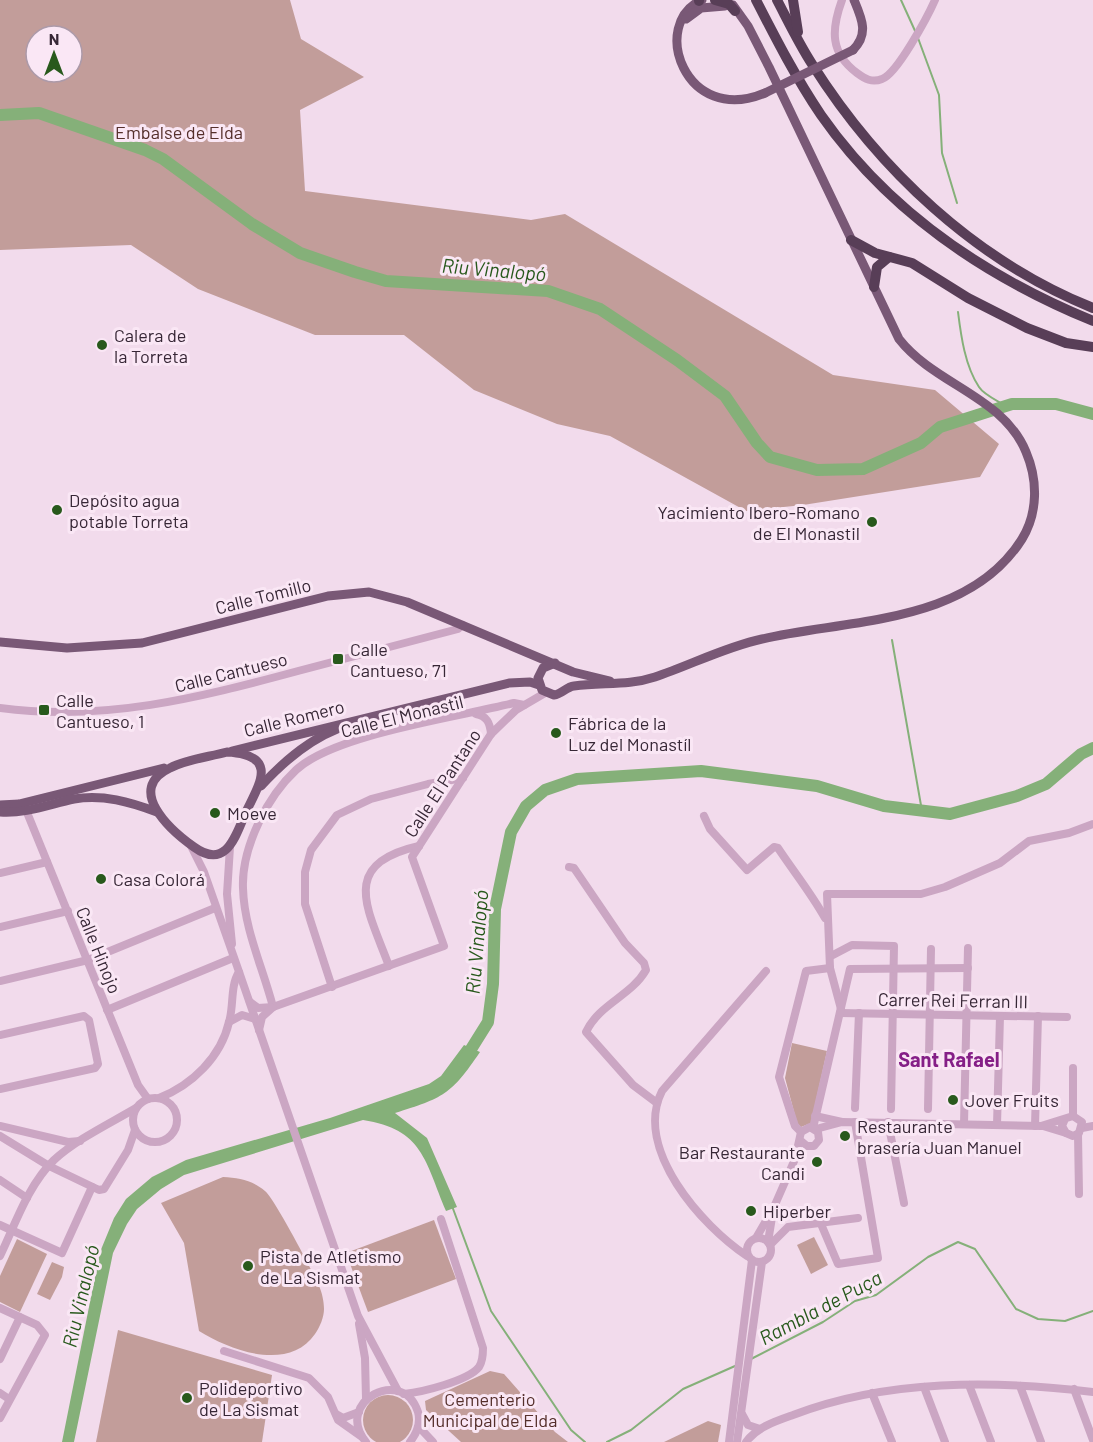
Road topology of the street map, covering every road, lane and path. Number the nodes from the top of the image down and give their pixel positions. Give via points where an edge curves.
1 (700, 0) edge
2 (715, 0) edge
3 (726, 0) edge
4 (756, 0) edge
5 (777, 0) edge
6 (793, 0) edge
7 (842, 0) edge
8 (854, 0) edge
9 (935, 0) edge
10 (739, 13) junction
11 (681, 26) junction
12 (799, 41) junction
13 (851, 240) junction
14 (889, 257) junction
15 (874, 287) junction
16 (1093, 308) edge
17 (1093, 321) edge
18 (1093, 347) edge
19 (462, 625) junction
20 (0, 642) edge
21 (526, 652) junction
22 (555, 663) junction
23 (566, 669) junction
24 (540, 671) junction
25 (509, 683) junction
26 (627, 683) junction
27 (538, 684) junction
28 (567, 689) junction
29 (545, 693) junction
30 (524, 705) junction
31 (0, 708) edge
32 (473, 713) junction
33 (369, 718) junction
34 (491, 734) junction
35 (227, 752) junction
36 (172, 766) junction
37 (463, 778) junction
38 (261, 786) junction
39 (65, 797) junction
40 (0, 805) edge
41 (26, 810) junction
42 (0, 812) edge
43 (157, 812) junction
44 (704, 816) dead end
45 (1093, 824) edge
46 (189, 843) junction
47 (419, 846) junction
48 (230, 847) junction
49 (47, 862) junction
50 (569, 867) dead end
51 (0, 873) edge
52 (215, 908) junction
53 (68, 911) junction
54 (826, 920) junction
55 (0, 927) edge
56 (968, 948) dead end
57 (931, 949) dead end
58 (831, 956) junction
59 (233, 958) junction
60 (88, 960) junction
61 (389, 966) junction
62 (830, 968) junction
63 (930, 968) junction
64 (968, 968) junction
65 (238, 969) junction
66 (894, 969) junction
67 (766, 971) dead end
68 (0, 981) edge
69 (332, 987) junction
70 (247, 998) junction
71 (273, 1007) junction
72 (107, 1010) junction
73 (840, 1011) junction
74 (859, 1013) junction
75 (893, 1014) junction
76 (929, 1014) junction
77 (967, 1015) junction
78 (1000, 1016) junction
79 (1038, 1016) junction
80 (1067, 1017) dead end
81 (255, 1019) junction
82 (229, 1023) junction
83 (259, 1031) junction
84 (0, 1035) edge
85 (1073, 1068) dead end
86 (0, 1089) edge
87 (178, 1090) junction
88 (159, 1098) junction
89 (148, 1099) junction
90 (657, 1102) junction
91 (171, 1105) junction
92 (136, 1108) junction
93 (855, 1108) dead end
94 (891, 1109) dead end
95 (928, 1110) dead end
96 (816, 1116) junction
97 (1069, 1117) junction
98 (114, 1121) junction
99 (855, 1122) junction
100 (888, 1122) junction
101 (839, 1123) junction
102 (964, 1124) junction
103 (997, 1125) junction
104 (0, 1126) edge
105 (1038, 1126) junction
106 (1093, 1126) edge
107 (1081, 1128) junction
108 (134, 1129) junction
109 (816, 1131) junction
110 (801, 1132) junction
111 (1065, 1133) junction
112 (0, 1136) edge
113 (60, 1140) junction
114 (82, 1141) junction
115 (148, 1142) junction
116 (804, 1144) junction
117 (128, 1150) junction
118 (60, 1156) junction
119 (49, 1166) junction
120 (0, 1180) edge
121 (92, 1187) junction
122 (1079, 1194) dead end
123 (27, 1198) junction
124 (904, 1203) dead end
125 (774, 1207) junction
126 (858, 1218) dead end
127 (441, 1219) dead end
128 (821, 1224) junction
129 (0, 1225) edge
130 (12, 1232) junction
131 (753, 1240) junction
132 (734, 1244) junction
133 (769, 1244) junction
134 (0, 1256) edge
135 (749, 1258) junction
136 (762, 1262) junction
137 (0, 1308) edge
138 (358, 1316) junction
139 (20, 1317) junction
140 (2, 1349) edge
141 (224, 1351) dead end
142 (0, 1359) edge
143 (969, 1385) junction
144 (1020, 1386) junction
145 (924, 1388) junction
146 (1074, 1389) junction
147 (428, 1390) junction
148 (1093, 1392) edge
149 (0, 1393) edge
150 (401, 1393) junction
151 (872, 1393) junction
152 (9, 1399) junction
153 (366, 1400) junction
154 (416, 1407) junction
155 (359, 1412) junction
156 (742, 1413) junction
157 (336, 1414) junction
158 (0, 1418) edge
159 (419, 1427) junction
160 (760, 1429) junction
161 (364, 1439) edge
162 (1093, 1440) edge
163 (410, 1442) edge
164 (433, 1442) edge
165 (729, 1442) edge
166 (737, 1442) edge
167 (746, 1442) edge
168 (892, 1442) edge
169 (945, 1442) edge
170 (991, 1442) edge
171 (1041, 1442) edge

1 - 11 main road via 688,9
2 - 10 highway via 729,4
3 - 10 main road
4 - 17 highway via 792,70 822,116 901,204 971,260
5 - 12 highway
6 - 12 highway
7 - 9 street via 836,20 837,52 848,66 874,81 895,69
8 - 11 main road, bridge via 863,32 853,51 744,101 714,98 687,75 678,46
10 - 11 main road via 721,6 701,8
10 - 13 main road
12 - 16 highway via 845,114 919,195 994,255
13 - 14 highway
13 - 15 main road
14 - 15 highway via 877,267
14 - 18 highway via 912,263 1027,328 1066,343
15 - 26 main road via 899,339 909,351 1006,420 1028,455 1034,509 1018,545 980,581 952,597 913,611 762,639
19 - 20 main road, Calle Tomillo via 396,598 356,592 142,643 67,648
19 - 21 main road, Calle Tomillo
19 - 31 street, Calle Cantueso via 249,684 156,705 97,713
21 - 22 main road, Calle Tomillo
21 - 24 main road, Calle Tomillo
22 - 23 main road
22 - 24 main road
23 - 26 main road
23 - 28 main road via 570,676
24 - 25 main road, Calle Romero
24 - 27 main road
25 - 27 main road, Calle Romero
25 - 33 main road, Calle Romero
26 - 28 main road
27 - 29 main road
28 - 29 main road via 554,695
29 - 30 street, Calle El Pantano
30 - 32 street, Calle El Monastil via 514,703
30 - 34 street, Calle El Pantano
32 - 34 street via 490,723
32 - 71 street, Calle El Monastil via 326,751 297,769 268,803 245,856 243,887 249,928
33 - 35 main road, Calle Romero
33 - 38 main road, Calle Romero via 311,742
34 - 37 street, Calle El Pantano
35 - 36 main road
35 - 38 main road via 246,755 257,763
36 - 39 main road
36 - 43 main road via 159,774 151,786 151,800
37 - 47 street, Calle El Pantano
37 - 69 street via 371,799 338,815 311,850 305,872 305,904
38 - 48 main road
39 - 40 main road
39 - 41 main road
39 - 43 main road via 108,798
41 - 42 main road
41 - 49 street, Calle Hinojo
43 - 46 main road
44 - 54 street via 710,829 747,870 774,847 778,848
45 - 54 street via 1029,841 1000,863 921,894 826,894
46 - 48 main road via 210,854
46 - 52 street via 204,872
47 - 61 street via 380,859 368,873 364,893
47 - 61 street, Calle El Pantano via 412,857 444,946
48 - 65 street via 227,906
49 - 51 street
49 - 53 street, Calle Hinojo
50 - 90 street via 574,868 646,970 632,988 612,1000 586,1032 633,1085
52 - 59 street
52 - 60 street
53 - 55 street
53 - 60 street, Calle Hinojo
54 - 58 street
56 - 64 street
57 - 63 street
58 - 62 street
58 - 66 street via 852,945 894,946
59 - 65 street
59 - 72 street
60 - 68 street
60 - 72 street, Calle Hinojo
61 - 69 street
62 - 73 street
62 - 110 street via 806,971 779,1077 795,1126
63 - 64 street
63 - 66 street
63 - 76 street
64 - 77 street
65 - 70 street
65 - 82 street
66 - 73 street via 850,969
66 - 75 street
67 - 90 street via 679,1069
69 - 71 street
70 - 71 street via 258,1008
70 - 81 street
71 - 83 street via 262,1017
72 - 89 street, Calle Hinojo via 138,1085
73 - 74 street, Carrer Rei Ferran III
73 - 96 street
74 - 75 street, Carrer Rei Ferran III
74 - 93 street
75 - 76 street, Carrer Rei Ferran III
75 - 94 street
76 - 77 street, Carrer Rei Ferran III
76 - 95 street
77 - 78 street, Carrer Rei Ferran III
77 - 102 street
78 - 79 street, Carrer Rei Ferran III
78 - 103 street
79 - 80 street, Carrer Rei Ferran III
79 - 105 street
81 - 82 street via 237,1015
81 - 83 street
82 - 87 street via 217,1051 195,1078
83 - 138 street
84 - 86 street via 87,1017 98,1066
85 - 97 street
87 - 88 street
87 - 91 street
88 - 89 street
88 - 91 street
89 - 92 street
90 - 132 street via 656,1144 698,1213
91 - 115 street via 177,1116 174,1132 162,1141
92 - 98 street
92 - 108 street
96 - 101 street
96 - 109 street
97 - 105 street
97 - 107 street
97 - 111 street via 1062,1126
98 - 108 street
98 - 114 street
99 - 100 street
99 - 101 street
99 - 128 street via 878,1258 838,1264
100 - 102 street
100 - 124 street
101 - 109 street
102 - 103 street
103 - 105 street
104 - 113 street
105 - 111 street
106 - 107 street
107 - 111 street via 1073,1136
107 - 122 street
108 - 115 street
108 - 117 street
109 - 110 street via 807,1128
109 - 116 street via 816,1144
110 - 116 street
112 - 119 street
113 - 114 street
113 - 118 street
114 - 118 street
115 - 117 street
116 - 125 street
117 - 121 street via 104,1189
118 - 119 street
119 - 121 street
119 - 123 street
120 - 123 street
121 - 130 street via 62,1253
123 - 130 street
125 - 131 street
125 - 133 street
126 - 128 street
127 - 147 street via 483,1348 482,1361 471,1373
128 - 133 street via 788,1227
129 - 130 street
130 - 134 street
131 - 132 street
131 - 133 street
131 - 135 street via 746,1250
132 - 135 street
133 - 136 street via 770,1256
135 - 136 street
135 - 165 street
136 - 156 street
137 - 139 street
138 - 150 street
138 - 153 street
139 - 140 street
139 - 152 street via 37,1325 45,1335
140 - 142 street
141 - 157 street via 309,1378 328,1397
143 - 144 street
143 - 145 street
143 - 170 street
144 - 146 street
144 - 171 street
145 - 151 street
145 - 169 street
146 - 148 street
146 - 162 street
147 - 150 street
147 - 154 street
149 - 152 street
150 - 153 street via 381,1391
150 - 154 street
151 - 160 street via 830,1401
151 - 168 street
152 - 158 street
153 - 155 street
154 - 159 street
155 - 157 street via 343,1418
155 - 161 street via 359,1429
156 - 160 street via 748,1425
156 - 166 street
157 - 161 street via 338,1420
159 - 163 street
159 - 164 street
160 - 167 street

